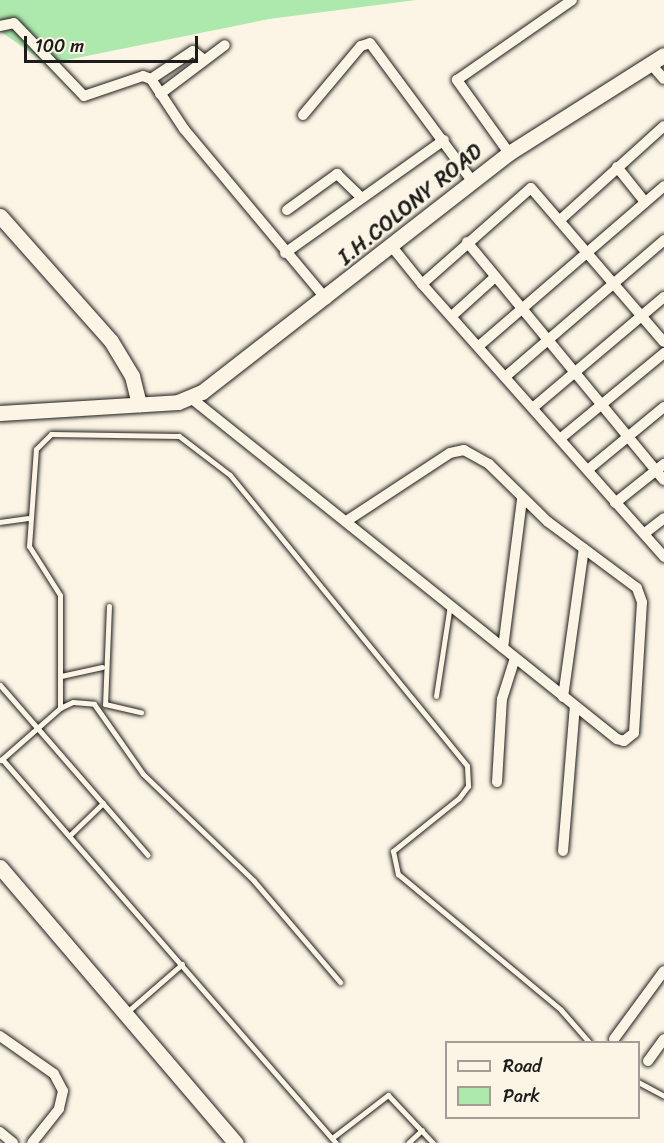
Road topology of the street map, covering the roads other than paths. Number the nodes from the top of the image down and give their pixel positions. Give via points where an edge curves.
1 (572, 0) edge
2 (0, 26) edge
3 (225, 45) dead end
4 (664, 55) edge
5 (204, 60) junction
6 (650, 63) junction
7 (151, 79) junction
8 (664, 80) edge
9 (160, 94) junction
10 (303, 115) dead end
11 (664, 126) edge
12 (444, 140) junction
13 (509, 153) junction
14 (617, 167) junction
15 (473, 182) junction
16 (664, 186) edge
17 (360, 196) junction
18 (645, 202) junction
19 (287, 210) dead end
20 (0, 216) edge
21 (560, 220) junction
22 (664, 240) edge
23 (467, 242) junction
24 (393, 248) junction
25 (589, 252) junction
26 (285, 253) junction
27 (495, 277) junction
28 (613, 283) junction
29 (422, 284) junction
30 (664, 297) edge
31 (326, 299) junction
32 (523, 310) junction
33 (453, 315) junction
34 (644, 316) junction
35 (548, 340) junction
36 (664, 342) edge
37 (480, 345) junction
38 (664, 353) edge
39 (576, 373) junction
40 (505, 377) junction
41 (191, 398) junction
42 (139, 404) junction
43 (536, 406) junction
44 (602, 406) junction
45 (664, 407) edge
46 (0, 413) edge
47 (628, 437) junction
48 (561, 438) junction
49 (590, 468) junction
50 (660, 468) edge
51 (664, 480) edge
52 (522, 499) junction
53 (615, 503) junction
54 (28, 518) junction
55 (664, 518) edge
56 (348, 520) junction
57 (0, 522) edge
58 (645, 533) junction
59 (584, 548) junction
60 (664, 557) edge
61 (450, 604) junction
62 (110, 606) dead end
63 (503, 648) junction
64 (515, 657) junction
65 (102, 667) junction
66 (61, 676) junction
67 (0, 685) edge
68 (436, 696) dead end
69 (563, 697) junction
70 (575, 706) junction
71 (60, 708) junction
72 (141, 712) dead end
73 (37, 728) junction
74 (1, 760) edge
75 (497, 782) dead end
76 (103, 803) junction
77 (70, 836) junction
78 (563, 851) dead end
79 (148, 855) dead end
80 (0, 867) edge
81 (182, 964) junction
82 (664, 971) edge
83 (340, 982) dead end
84 (125, 1013) junction
85 (0, 1036) edge
86 (614, 1039) dead end
87 (664, 1040) edge
88 (589, 1041) edge
89 (648, 1061) dead end
90 (640, 1083) edge
91 (664, 1096) edge
92 (422, 1130) junction
93 (0, 1132) edge
94 (332, 1138) junction
95 (13, 1143) edge
96 (32, 1143) edge
97 (236, 1143) edge
98 (336, 1143) edge
99 (408, 1143) edge
100 (433, 1143) edge

1 - 13 street via 457,80
2 - 7 street via 14,23 84,96 142,76
3 - 5 street
4 - 6 street, I.H.COLONY ROAD
5 - 7 street via 194,51
5 - 9 street
6 - 8 street
6 - 13 street, I.H.COLONY ROAD
7 - 9 street
9 - 26 street
10 - 12 street via 361,46 370,43
11 - 14 street
12 - 15 street
12 - 17 street
13 - 15 street, I.H.COLONY ROAD
14 - 18 street
14 - 21 street
15 - 24 street, I.H.COLONY ROAD
16 - 18 street
17 - 19 street via 337,174
17 - 26 street
18 - 25 street
20 - 42 street via 111,341 132,376
21 - 23 street via 531,188
21 - 25 street
22 - 28 street
23 - 27 street
23 - 29 street
24 - 29 street
24 - 31 street, I.H.COLONY ROAD
25 - 28 street
25 - 32 street
26 - 31 street
27 - 32 street
27 - 33 street
28 - 34 street
28 - 35 street
29 - 33 street
30 - 34 street
31 - 41 street, I.H.COLONY ROAD
32 - 35 street
32 - 37 street
33 - 37 street
34 - 36 street
34 - 39 street
35 - 39 street
35 - 40 street
37 - 40 street
38 - 44 street
39 - 43 street
39 - 44 street
40 - 43 street
41 - 42 street
41 - 56 street
42 - 46 street
43 - 48 street
44 - 47 street
44 - 48 street
45 - 47 street
47 - 49 street
47 - 50 street
48 - 49 street
49 - 53 street
50 - 51 street
50 - 53 street
52 - 56 street via 489,464 464,450 431,462
52 - 59 street
52 - 63 street
53 - 58 street
54 - 57 lane
54 - 66 lane via 35,561 60,595
54 - 88 lane via 36,449 51,434 179,436 230,475 468,766 468,786 459,798 393,851 398,874 561,1010
55 - 58 street
56 - 61 street
58 - 60 street
59 - 69 street
59 - 70 street via 629,580 642,602 634,733 624,741 617,739
61 - 63 street
61 - 68 lane
62 - 65 lane
63 - 64 street
64 - 69 street
64 - 75 street via 502,699
65 - 66 lane
65 - 72 lane via 105,704
66 - 71 lane
67 - 73 lane
69 - 70 street
70 - 78 street
71 - 73 lane
71 - 83 lane via 73,702 94,704 143,774 254,880
73 - 74 lane
73 - 76 lane
74 - 77 lane
76 - 77 lane
76 - 79 lane
77 - 81 lane
80 - 84 street
81 - 84 lane
81 - 94 lane
82 - 86 street
84 - 97 street
85 - 96 street via 54,1074 63,1091 59,1109
87 - 89 street
90 - 91 lane
92 - 94 lane via 388,1095
92 - 99 lane
92 - 100 lane
93 - 95 street
94 - 98 lane

